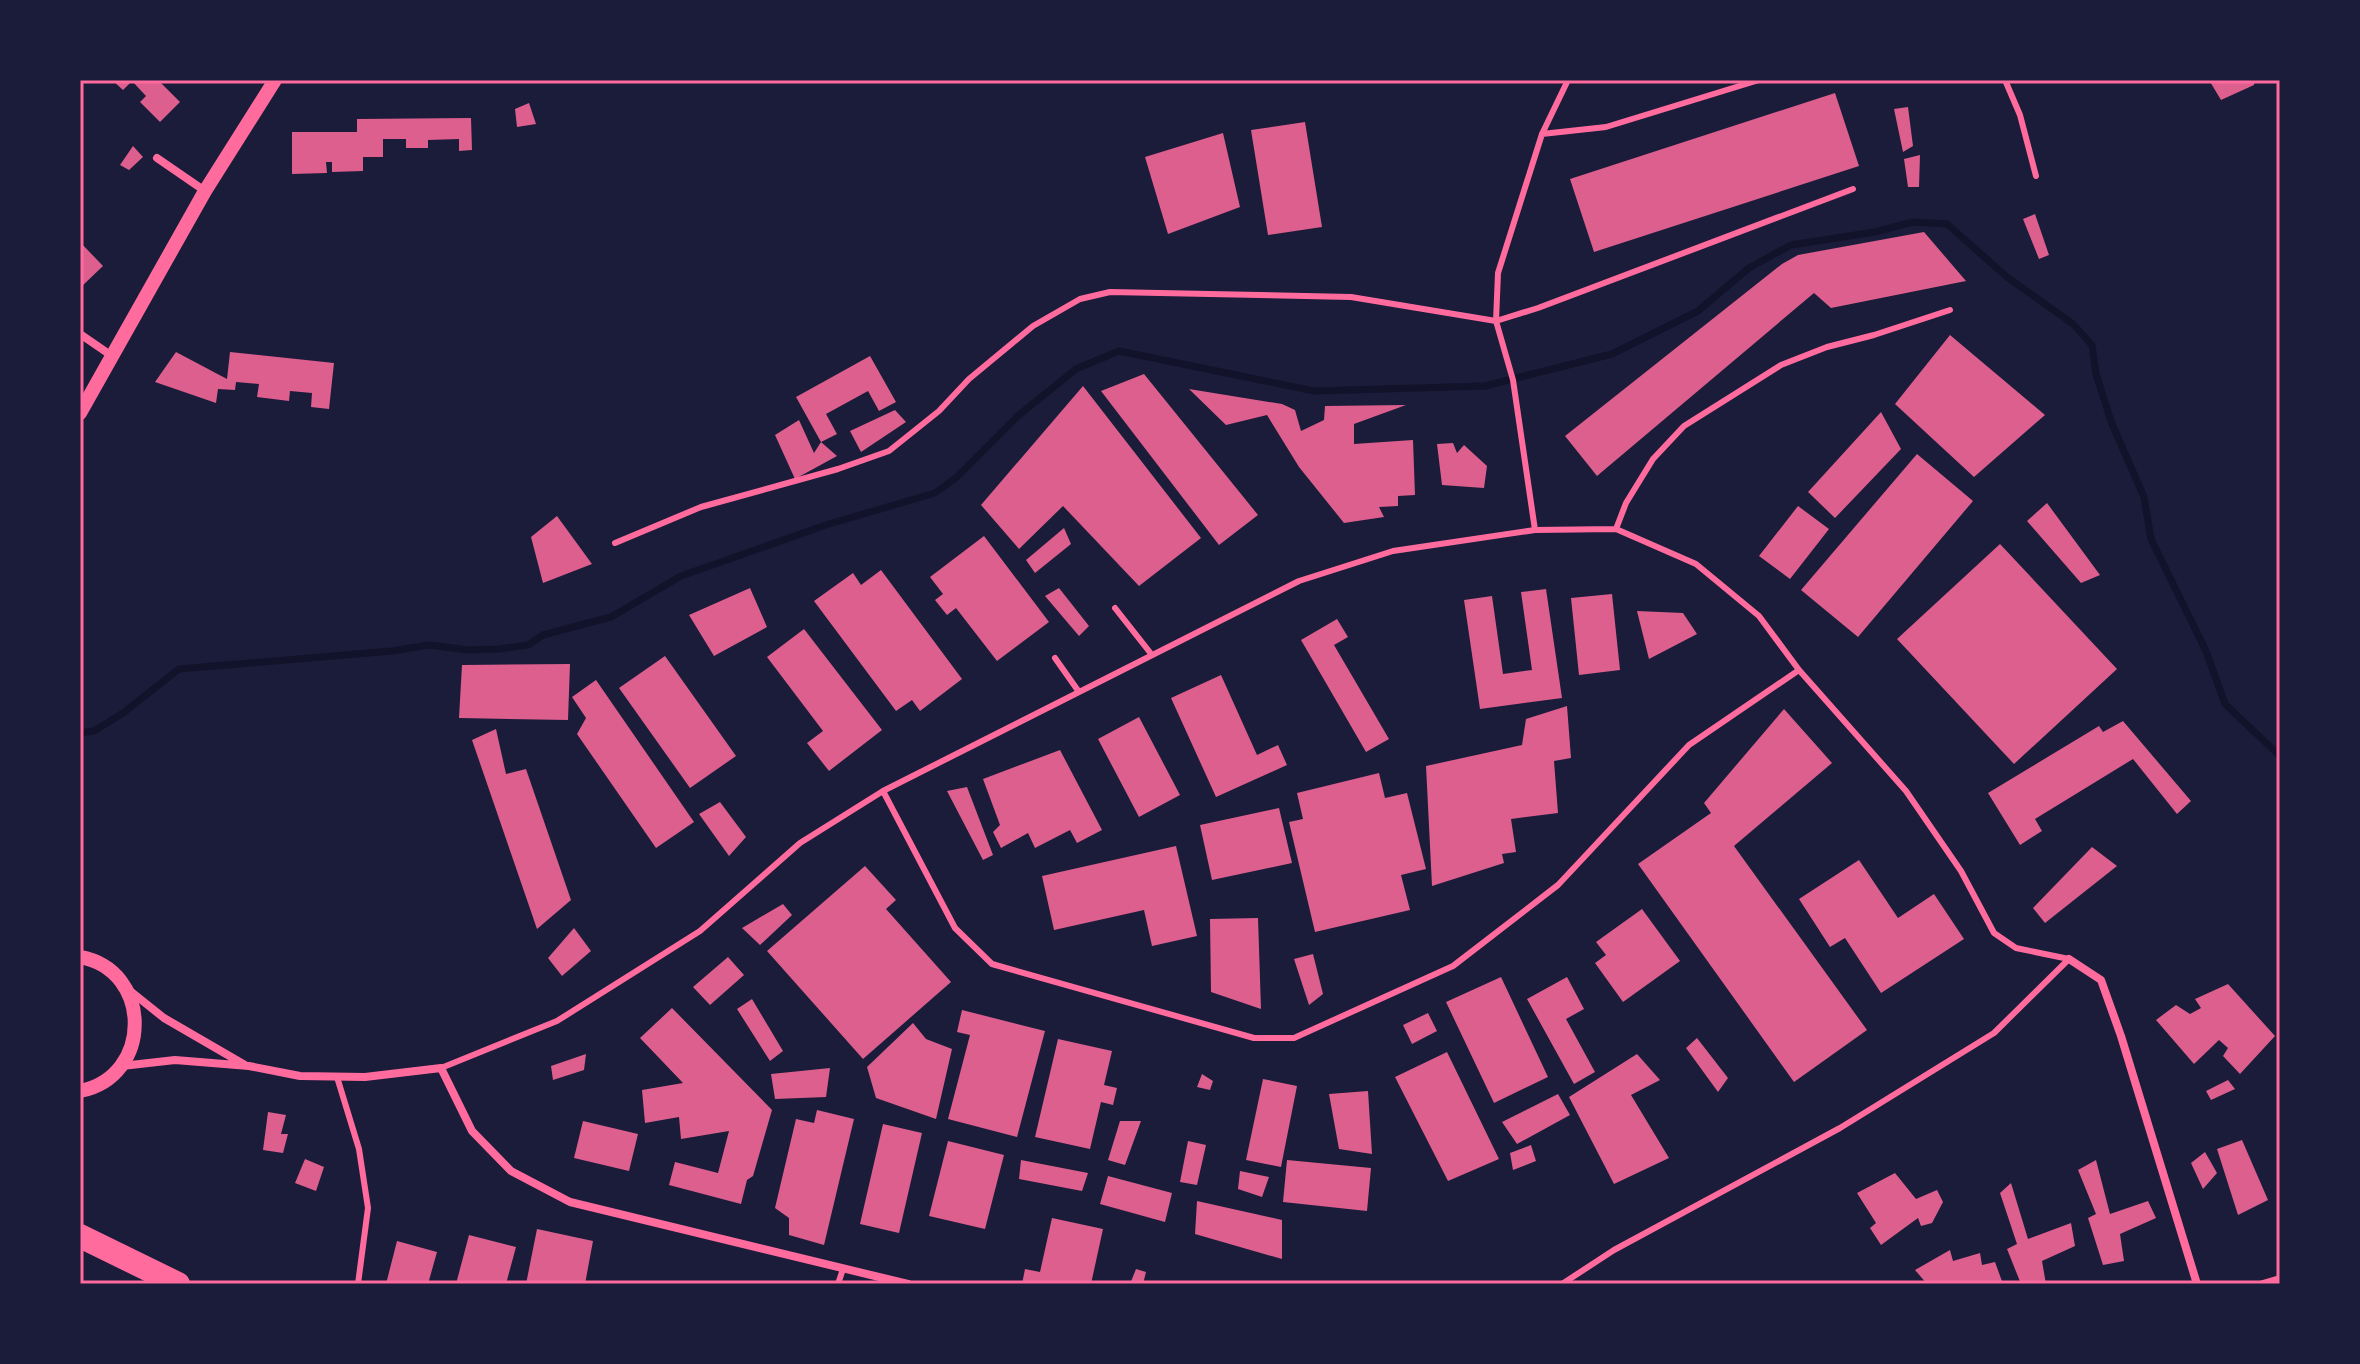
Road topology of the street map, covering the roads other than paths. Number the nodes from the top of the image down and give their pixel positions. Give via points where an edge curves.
1 (275, 80) edge
2 (1568, 80) edge
3 (1759, 80) edge
4 (2005, 80) edge
5 (1542, 134) junction
6 (157, 158) dead end
7 (2036, 176) dead end
8 (1853, 189) dead end
9 (205, 191) junction
10 (1950, 310) dead end
11 (1496, 321) junction
12 (80, 334) edge
13 (112, 356) junction
14 (80, 413) edge
15 (1616, 529) junction
16 (1535, 530) junction
17 (615, 543) dead end
18 (1115, 608) dead end
19 (1152, 655) junction
20 (1055, 658) dead end
21 (1799, 670) junction
22 (1079, 692) junction
23 (883, 791) junction
24 (80, 957) edge
25 (2069, 959) junction
26 (125, 987) junction
27 (122, 1066) junction
28 (249, 1066) junction
29 (441, 1068) junction
30 (337, 1077) junction
31 (80, 1091) edge
32 (80, 1236) edge
33 (843, 1269) junction
34 (2280, 1279) edge
35 (178, 1284) edge
36 (358, 1284) edge
37 (838, 1284) edge
38 (908, 1284) edge
39 (1562, 1284) edge
40 (2197, 1284) edge
41 (2263, 1284) edge

1 - 9 street
2 - 5 lane
3 - 5 lane via 1606,127
4 - 7 lane
5 - 11 lane via 1498,273
6 - 9 street
8 - 11 lane
9 - 13 street
10 - 15 lane via 1781,365 1684,426 1653,459
11 - 16 lane via 1513,380
11 - 17 lane via 1351,297 1110,292 1080,299 1004,349 889,451 701,507
12 - 13 street
13 - 14 street
15 - 16 lane
15 - 21 lane via 1696,564 1759,616
16 - 19 lane via 1379,555 1299,581
18 - 19 lane
19 - 22 lane
20 - 22 lane
21 - 23 lane via 1689,745 1558,885 1453,966 1294,1038 1254,1038 992,964 955,928
21 - 25 lane via 1906,791 1961,871 1994,933 2016,948
22 - 23 lane
23 - 29 lane via 800,843 700,931 557,1021
24 - 26 street via 110,970
25 - 39 lane via 1994,1033 1840,1128 1614,1250
25 - 40 street via 2101,980
26 - 27 street via 136,1027
26 - 28 street via 164,1018
27 - 28 street via 175,1060
27 - 31 street via 108,1080
28 - 30 street
29 - 30 street
29 - 33 street via 472,1131 511,1171 570,1202
30 - 36 lane via 359,1149 368,1208
32 - 35 highway
33 - 37 lane
33 - 38 street
34 - 41 street

